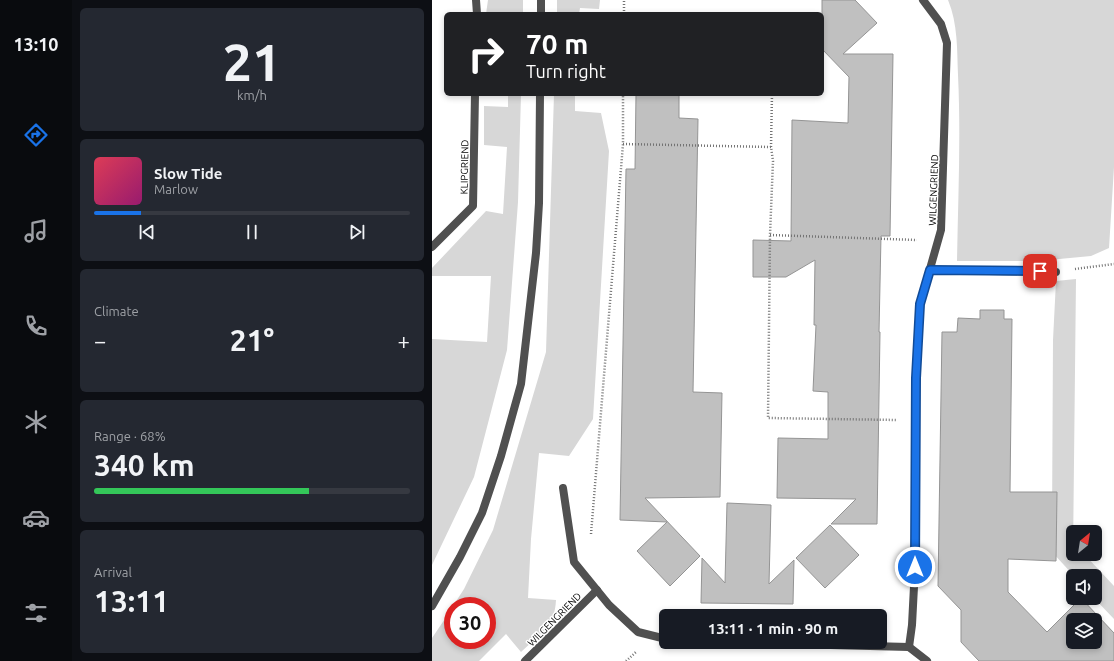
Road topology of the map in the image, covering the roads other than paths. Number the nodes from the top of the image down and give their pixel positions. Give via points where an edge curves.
1 (476, 0) edge
2 (541, 0) edge
3 (923, 0) edge
4 (477, 12) edge
5 (541, 12) edge
6 (475, 96) edge
7 (540, 96) edge
8 (432, 247) edge
9 (930, 270) junction
10 (1056, 272) road end
11 (563, 488) dead end
12 (597, 590) junction
13 (432, 606) edge
14 (659, 637) edge
15 (887, 646) edge
16 (909, 647) junction
17 (525, 661) edge
18 (927, 661) edge

1 - 4 street
2 - 5 street
3 - 9 street, WILGENGRIEND via 941,24 947,43 941,230
6 - 8 street, KLIPGRIEND via 473,206
7 - 13 street via 536,253 521,384 482,513
9 - 10 street
9 - 16 street, WILGENGRIEND via 920,304 916,378 915,567
11 - 12 street via 574,562
12 - 14 street via 638,632
12 - 17 street, WILGENGRIEND
15 - 16 street
16 - 18 street

